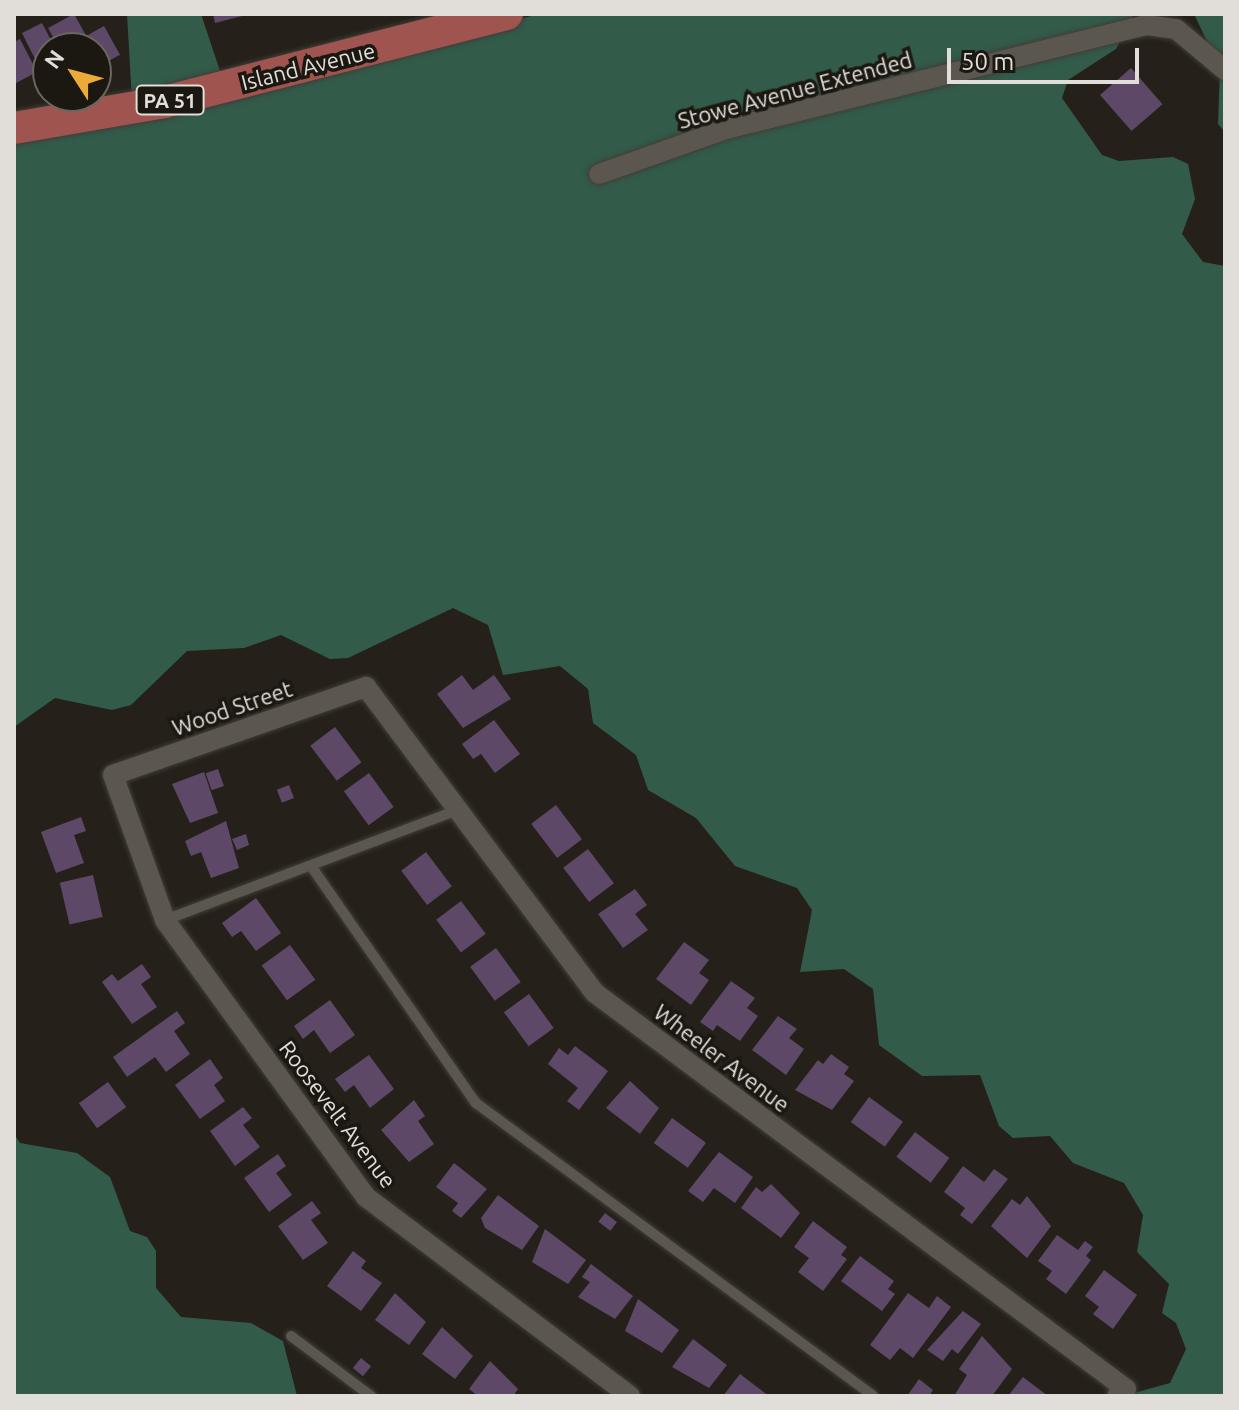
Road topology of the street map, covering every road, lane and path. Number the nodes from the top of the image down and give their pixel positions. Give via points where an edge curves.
1 (507, 14) edge
2 (1225, 70) edge
3 (14, 128) edge
4 (599, 174) dead end
5 (366, 687) joint
6 (113, 775) joint
7 (458, 810) junction
8 (311, 866) junction
9 (165, 920) junction
10 (291, 1336) dead end
11 (1122, 1392) edge
12 (371, 1396) edge
13 (630, 1396) edge
14 (873, 1396) edge

1 - 3 main road, Island Avenue / PA 51 via 164,102
2 - 4 street, Stowe Avenue Extended via 1176,29 1147,25 726,129
5 - 6 street, Wood Street
5 - 7 street, Wheeler Avenue
6 - 9 street, Roosevelt Avenue
7 - 8 lane
7 - 11 street, Wheeler Avenue via 595,993
8 - 9 lane
8 - 14 lane via 476,1103
9 - 13 street, Roosevelt Avenue via 366,1197
10 - 12 lane

